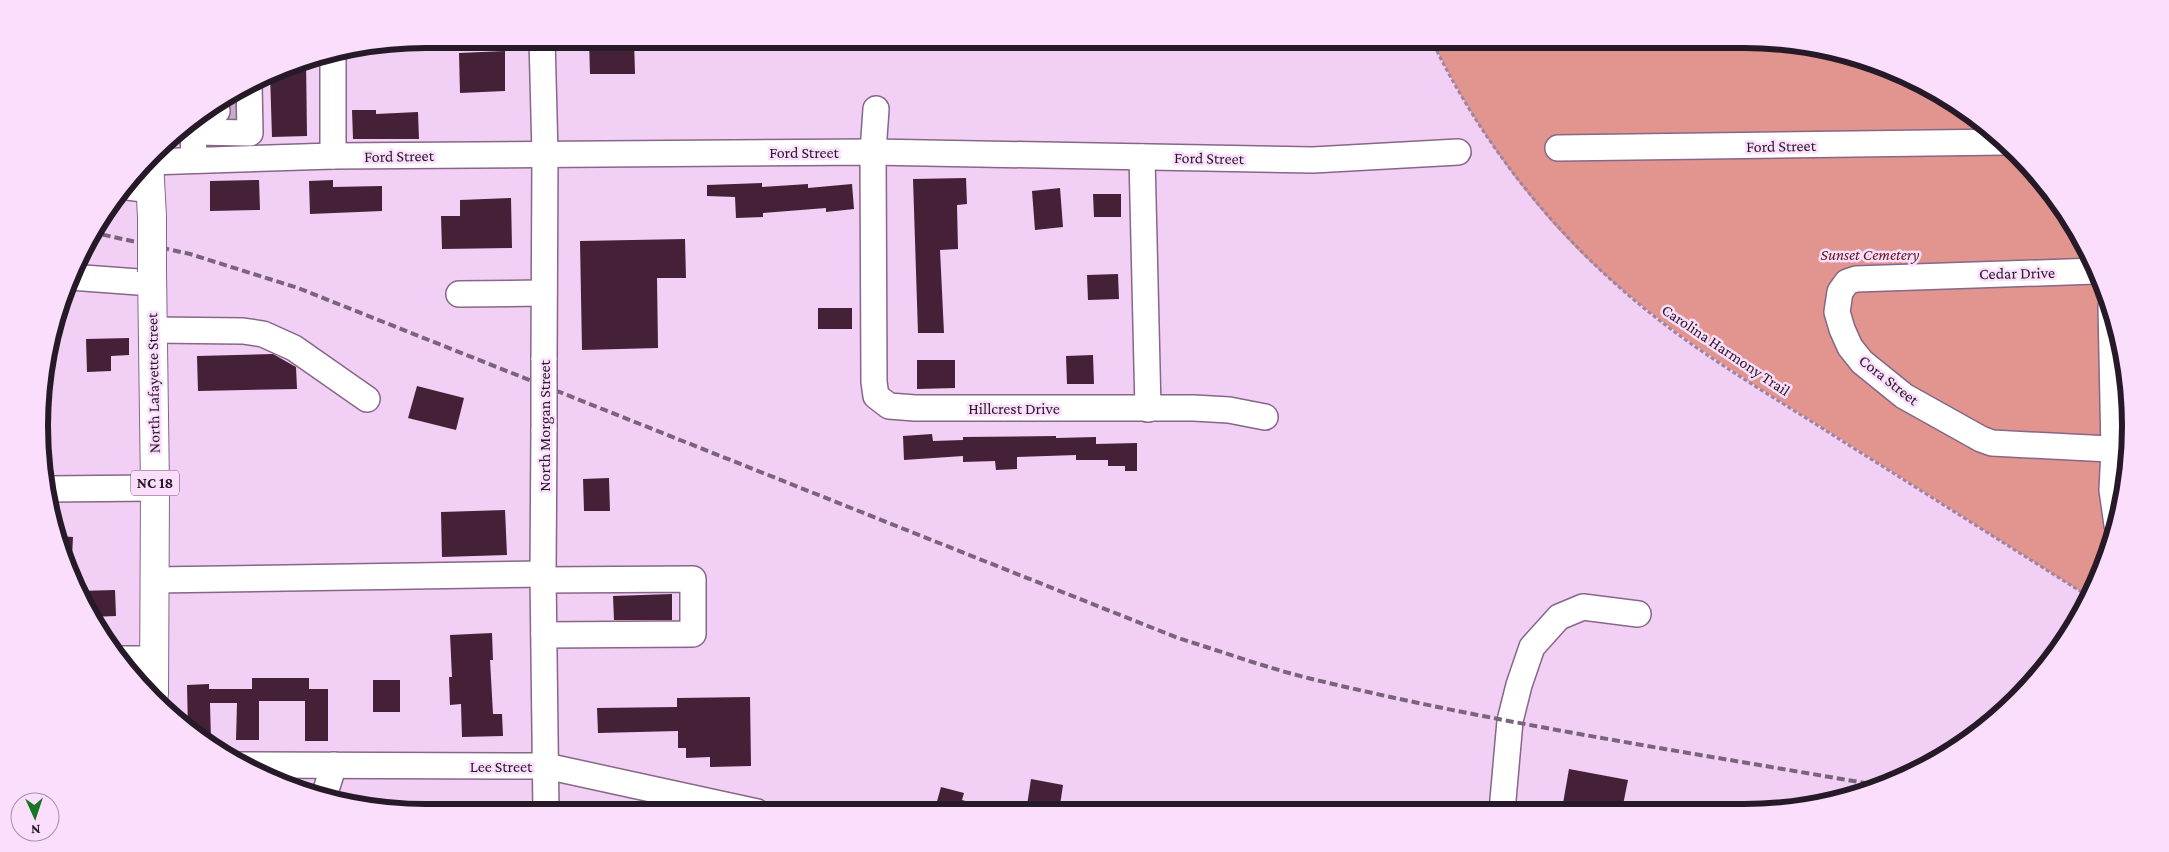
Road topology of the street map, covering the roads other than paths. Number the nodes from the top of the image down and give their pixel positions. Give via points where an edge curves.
1 (542, 48) edge
2 (333, 59) edge
3 (237, 104) edge
4 (876, 110) dead end
5 (207, 118) edge
6 (188, 132) edge
7 (1994, 142) edge
8 (1558, 148) dead end
9 (873, 152) junction
10 (1458, 152) dead end
11 (545, 154) junction
12 (333, 156) junction
13 (1142, 157) junction
14 (254, 159) junction
15 (194, 160) junction
16 (154, 162) edge
17 (146, 171) edge
18 (139, 189) edge
19 (2088, 271) edge
20 (1939, 275) joint
21 (78, 277) edge
22 (152, 278) junction
23 (544, 293) junction
24 (459, 294) dead end
25 (153, 330) junction
26 (2115, 358) edge
27 (367, 399) dead end
28 (1148, 408) junction
29 (1265, 417) dead end
30 (2121, 442) edge
31 (2122, 450) edge
32 (2120, 457) edge
33 (155, 488) junction
34 (53, 489) edge
35 (2114, 502) edge
36 (543, 577) junction
37 (154, 580) junction
38 (1638, 614) dead end
39 (544, 635) junction
40 (128, 659) edge
41 (154, 659) junction
42 (154, 690) edge
43 (259, 765) edge
44 (334, 765) junction
45 (546, 766) junction
46 (326, 791) edge
47 (546, 804) edge
48 (720, 804) edge
49 (1503, 804) edge

1 - 11 street, North Morgan Street
2 - 12 street
3 - 5 street
3 - 14 street
4 - 9 street
6 - 15 street
7 - 8 street, Ford Street
9 - 11 street, Ford Street
9 - 13 street, Ford Street
9 - 28 street, Hillcrest Drive via 876,396 889,406 915,408
10 - 13 street, Ford Street via 1313,160
11 - 12 street, Ford Street
11 - 23 street, North Morgan Street
12 - 14 street, Ford Street
13 - 28 street
14 - 15 street, Ford Street
15 - 16 street, Ford Street
17 - 18 main road, North Lafayette Street / NC 18
18 - 22 main road, North Lafayette Street / NC 18, bridge via 152,217
19 - 20 street, Cedar Drive
20 - 31 street, Cora Street via 1866,277 1847,282 1840,292 1838,312 1850,347 1862,362 1904,396 1992,443
21 - 22 street
22 - 25 main road, North Lafayette Street / NC 18
23 - 24 street
23 - 36 street, North Morgan Street, bridge
25 - 27 street via 263,334 294,348
25 - 33 main road, North Lafayette Street / NC 18
26 - 30 street
28 - 29 street via 1228,410
32 - 35 street via 2112,490
33 - 34 street
33 - 37 main road, North Lafayette Street / NC 18
36 - 37 street
36 - 39 street, North Morgan Street
36 - 39 street via 693,579 693,634
37 - 41 main road, North Lafayette Street / NC 18
38 - 49 street via 1582,608 1559,617 1532,647 1510,721
39 - 45 street, North Morgan Street
40 - 41 street
41 - 42 main road, North Lafayette Street / NC 18
43 - 44 street, Lee Street
44 - 45 street, Lee Street
44 - 46 street
45 - 47 street, North Morgan Street
45 - 48 street, Lee Street

